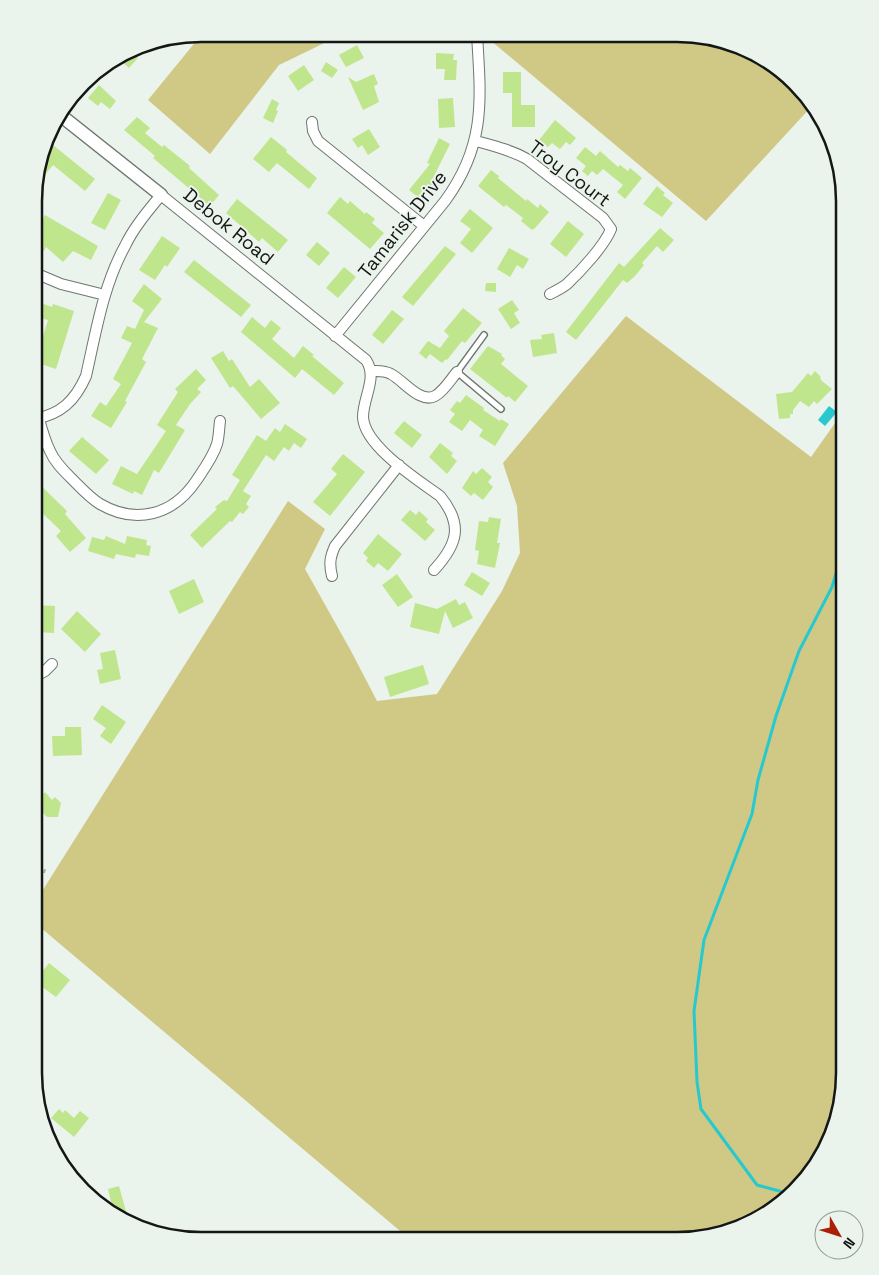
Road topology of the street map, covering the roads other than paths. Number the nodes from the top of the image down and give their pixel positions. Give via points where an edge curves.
1 (477, 42) edge
2 (66, 119) edge
3 (312, 122) dead end
4 (476, 141) junction
5 (161, 195) junction
6 (424, 226) junction
7 (43, 276) edge
8 (550, 294) dead end
9 (105, 295) junction
10 (484, 335) dead end
11 (335, 336) junction
12 (371, 371) junction
13 (457, 372) junction
14 (501, 409) dead end
15 (43, 418) edge
16 (220, 421) dead end
17 (43, 435) edge
18 (399, 465) junction
19 (434, 570) dead end
20 (332, 576) dead end
21 (52, 664) dead end
22 (43, 672) edge

1 - 4 street, Tamarisk Drive via 479,117
2 - 5 street, Debok Road
3 - 6 street via 318,141
4 - 6 street, Tamarisk Drive via 456,186
4 - 8 street, Troy Court via 527,159 602,218 611,229 578,273
5 - 9 street via 126,244 113,269
5 - 11 street, Debok Road
6 - 11 street, Tamarisk Drive
7 - 9 street
9 - 15 street via 82,385 64,407 54,415
10 - 13 lane
11 - 12 street, Debok Road via 366,360
12 - 13 street via 393,374 428,398 439,393
12 - 18 street via 363,417 365,426 377,447
13 - 14 lane
16 - 17 street via 217,444 191,488 166,509 140,515 115,511 85,493 50,453
18 - 19 street via 440,496 453,518 456,535 447,556
18 - 20 street via 335,546 330,556
21 - 22 street

